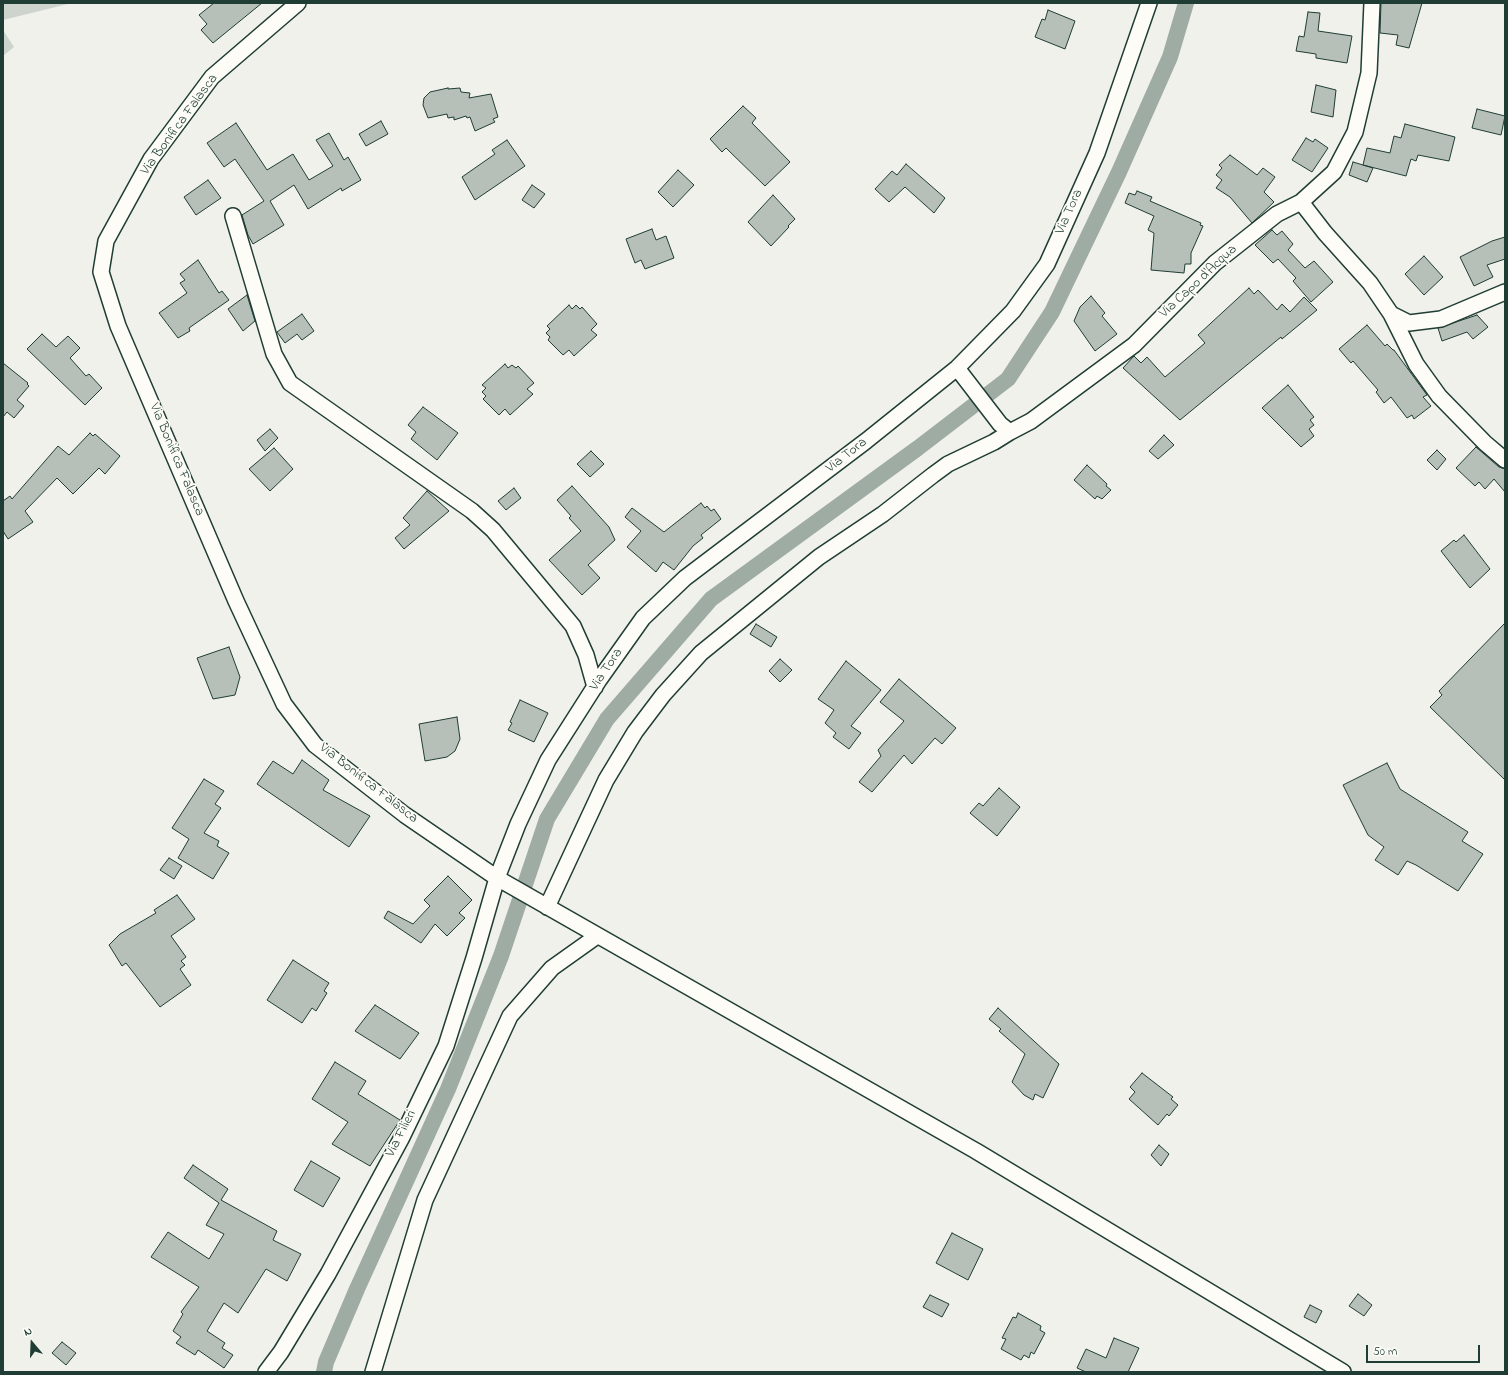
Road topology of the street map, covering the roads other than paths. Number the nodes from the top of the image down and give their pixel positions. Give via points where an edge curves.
1 (298, 3) edge
2 (1149, 3) edge
3 (1372, 3) edge
4 (1301, 202) junction
5 (233, 216) dead end
6 (1505, 292) edge
7 (1391, 314) junction
8 (959, 371) junction
9 (1005, 428) junction
10 (1505, 460) edge
11 (596, 686) junction
12 (503, 881) junction
13 (543, 904) junction
14 (597, 936) junction
15 (281, 1352) junction
16 (266, 1372) edge
17 (275, 1372) edge
18 (373, 1372) edge
19 (1343, 1372) edge

1 - 12 street, Via Bonifica Falasca via 212,78 151,159 106,241 100,272 118,326 236,601 284,704 315,744 405,815
2 - 8 street, Via Tora via 1097,153 1047,264 1013,311
3 - 4 street, Via Capo d'Acqua via 1369,73 1355,132 1334,172
4 - 7 street via 1370,283
4 - 9 street, Via Capo d'Acqua via 1277,214 1215,263 1134,345 1031,421
5 - 11 street via 274,354 290,382 472,511 493,530 572,626 586,655
6 - 7 street via 1442,319 1410,323
7 - 10 street via 1416,364 1439,396
8 - 9 street
8 - 11 street, Via Tora via 685,578 643,618
9 - 13 street, Via Capo d'Acqua via 994,442 948,464 884,514 819,557 701,652 663,694 635,732 606,780
11 - 12 street, Via Tora via 548,760 518,824
12 - 13 street, Via Bonifica Falasca
12 - 15 street, Via Filieri via 474,958 446,1046 397,1146 328,1274
13 - 14 street, Via Bonifica Falasca
14 - 18 street via 552,968 510,1016 425,1200
14 - 19 street, Via Bonifica Falasca via 976,1151
15 - 16 street, Via Filieri
15 - 17 street

